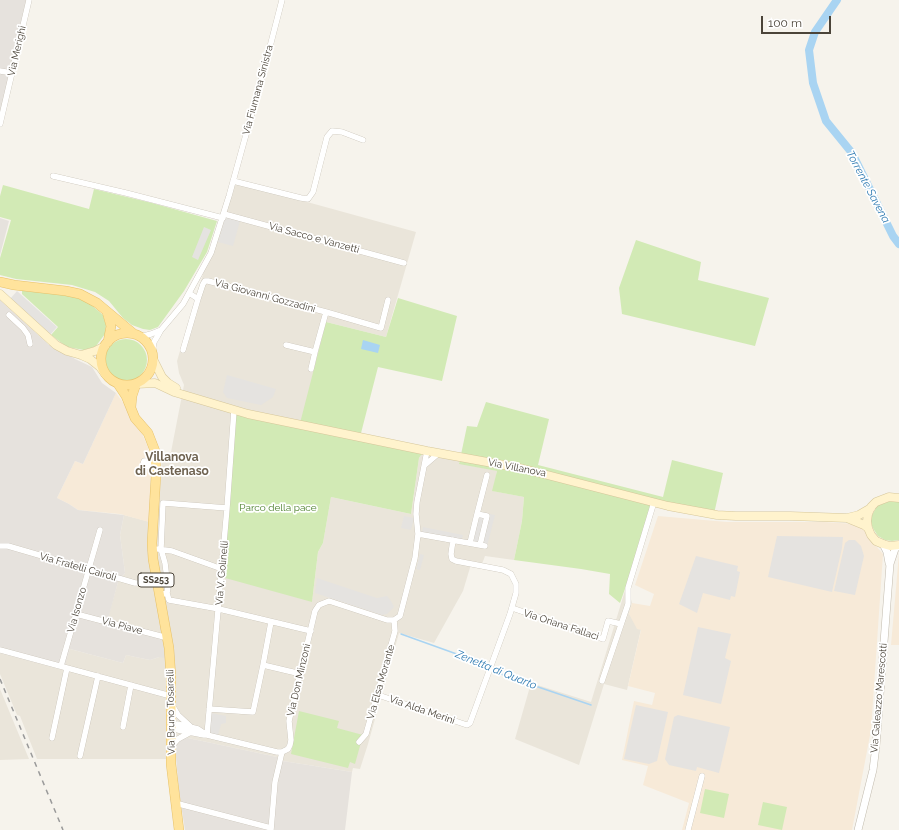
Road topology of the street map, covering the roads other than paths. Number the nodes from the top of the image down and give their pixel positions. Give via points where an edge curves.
1 (29, 0) edge
2 (282, 0) edge
3 (0, 71) edge
4 (12, 73) junction
5 (0, 124) edge
6 (363, 140) dead end
7 (53, 176) dead end
8 (233, 181) junction
9 (223, 216) junction
10 (404, 263) dead end
11 (0, 282) edge
12 (189, 293) junction
13 (0, 294) edge
14 (198, 299) junction
15 (388, 300) dead end
16 (107, 312) junction
17 (326, 312) junction
18 (9, 315) dead end
19 (24, 316) junction
20 (18, 323) junction
21 (161, 330) junction
22 (137, 336) junction
23 (30, 344) dead end
24 (106, 344) junction
25 (286, 345) dead end
26 (183, 350) dead end
27 (315, 352) junction
28 (81, 355) junction
29 (153, 356) junction
30 (311, 369) dead end
31 (106, 375) junction
32 (118, 384) junction
33 (136, 384) junction
34 (191, 396) junction
35 (131, 409) junction
36 (234, 410) junction
37 (427, 451) junction
38 (439, 453) junction
39 (424, 465) junction
40 (487, 476) dead end
41 (899, 498) edge
42 (654, 502) junction
43 (872, 507) junction
44 (227, 508) junction
45 (477, 514) junction
46 (847, 518) junction
47 (868, 528) junction
48 (100, 530) dead end
49 (418, 534) junction
50 (453, 540) junction
51 (470, 543) junction
52 (883, 544) junction
53 (899, 545) edge
54 (0, 546) edge
55 (157, 549) junction
56 (890, 564) junction
57 (222, 569) junction
58 (88, 570) junction
59 (156, 581) junction
60 (163, 594) junction
61 (512, 608) junction
62 (219, 610) junction
63 (76, 614) junction
64 (397, 618) junction
65 (271, 622) junction
66 (621, 624) junction
67 (311, 631) junction
68 (168, 638) junction
69 (0, 650) edge
70 (263, 665) junction
71 (61, 666) junction
72 (67, 668) junction
73 (301, 674) junction
74 (98, 676) junction
75 (602, 681) dead end
76 (131, 685) junction
77 (378, 695) junction
78 (171, 699) junction
79 (209, 709) junction
80 (123, 727) dead end
81 (171, 727) junction
82 (191, 730) junction
83 (207, 735) junction
84 (52, 738) dead end
85 (359, 742) dead end
86 (171, 747) junction
87 (282, 752) junction
88 (80, 756) dead end
89 (702, 776) dead end
90 (175, 803) junction
91 (271, 829) edge
92 (179, 830) edge
93 (688, 830) edge
94 (858, 830) edge

1 - 4 street, Via Merighi
2 - 8 street, Via Fiumana Sinistra
3 - 4 street
4 - 5 street, Via Merighi
6 - 8 street via 332,131 327,137 313,192 308,198
7 - 9 street, Via Sacco e Vanzetti
8 - 9 street, Via Fiumana Sinistra
9 - 10 street, Via Sacco e Vanzetti
9 - 12 street, Via Fiumana Sinistra via 212,253
11 - 16 main road via 66,290 97,303
12 - 14 street
12 - 21 street, Via Fiumana Sinistra
13 - 19 main road
14 - 17 street, Via Giovanni Gozzadini via 204,282 208,281
14 - 26 street
15 - 17 street, Via Giovanni Gozzadini via 381,328
16 - 22 main road
16 - 24 main road via 111,326
17 - 27 street, Via Giovanni Gozzadini
18 - 20 street
19 - 20 street
19 - 28 main road via 62,349
20 - 23 street via 28,335
21 - 22 street, Via Fiumana Sinistra
21 - 29 street, Via Fiumana Sinistra via 154,342
22 - 24 main road via 120,334
22 - 29 main road via 146,341
24 - 28 main road
24 - 31 main road via 101,358
25 - 27 street
27 - 30 street, Via Giovanni Gozzadini
28 - 31 main road via 95,363
29 - 33 main road via 147,376
29 - 34 main road, Via Villanova via 156,368 164,379
31 - 32 main road, SS253
32 - 33 main road
32 - 35 main road, Via Bruno Tosarelli / SS253
33 - 34 main road, Via Villanova via 155,383 174,392
33 - 35 main road
34 - 36 main road, Via Villanova
35 - 55 main road, Via Bruno Tosarelli / SS253 via 148,433 155,451 152,463
36 - 37 main road, Via Villanova
36 - 44 street, Via V. Golinelli
37 - 38 main road, Via Villanova
37 - 39 street, Via Elsa Morante
38 - 39 street
38 - 42 main road, Via Villanova via 549,474
39 - 49 street, Via Elsa Morante via 417,502
40 - 45 street
41 - 43 main road, Via Villanova via 882,498
42 - 46 main road, Via Villanova via 717,515
42 - 66 street via 628,588 628,604
43 - 46 main road, Via Villanova via 859,515
43 - 47 main road via 868,514
44 - 55 street, Via Bruno Tosarelli via 163,503
44 - 57 street, Via V. Golinelli
45 - 51 street
45 - 51 street via 487,516 482,546
46 - 47 main road, Via Villanova
47 - 52 main road via 876,541
48 - 58 street, Via Isonzo
49 - 50 street
49 - 64 street, Via Elsa Morante via 415,558
50 - 51 street
50 - 61 street via 452,559 511,574 516,584
52 - 53 main road
52 - 56 street, Via Galeazzo Marescotti
53 - 56 street, Via Galeazzo Marescotti
54 - 58 street, Via Fratelli Cairoli via 8,546
55 - 57 street via 172,551
55 - 59 main road, Via Bruno Tosarelli / SS253
55 - 60 street, Via Bruno Tosarelli via 166,572
56 - 94 street, Via Galeazzo Marescotti via 876,746
57 - 62 street, Via V. Golinelli
58 - 59 street, Via Fratelli Cairoli via 135,583
58 - 63 street, Via Isonzo
59 - 60 main road, Via Bruno Tosarelli / SS253
60 - 62 street, Via Bruno Tosarelli via 169,600
60 - 68 main road, Via Bruno Tosarelli / SS253
61 - 66 street, Via Oriana Fallaci via 603,639 608,621
61 - 77 street, Via Alda Merini via 470,723 467,725
62 - 65 street
62 - 79 street, Via V. Golinelli
63 - 68 street, Via Piave
63 - 71 street, Via Isonzo
64 - 67 street, Via Don Minzoni via 387,620 334,602 324,602 315,611
64 - 77 street, Via Elsa Morante
65 - 67 street
65 - 70 street
66 - 75 street
67 - 73 street, Via Don Minzoni
68 - 78 main road, Via Bruno Tosarelli / SS253
69 - 71 street
70 - 73 street
70 - 79 street via 253,712
71 - 72 street
72 - 74 street
72 - 84 street
73 - 87 street, Via Don Minzoni via 289,721 290,745
74 - 76 street
74 - 88 street
76 - 78 street
76 - 80 street
77 - 85 street, Via Elsa Morante via 366,734
78 - 81 main road, Via Bruno Tosarelli / SS253
78 - 82 street via 178,715
79 - 83 street, Via V. Golinelli
81 - 82 street
81 - 86 main road, Via Bruno Tosarelli / SS253
82 - 83 street
82 - 86 street
83 - 87 street
86 - 90 main road, Via Bruno Tosarelli / SS253
87 - 91 street, Via Don Minzoni via 275,782
89 - 93 street
90 - 91 street
90 - 92 main road, Via Bruno Tosarelli / SS253

